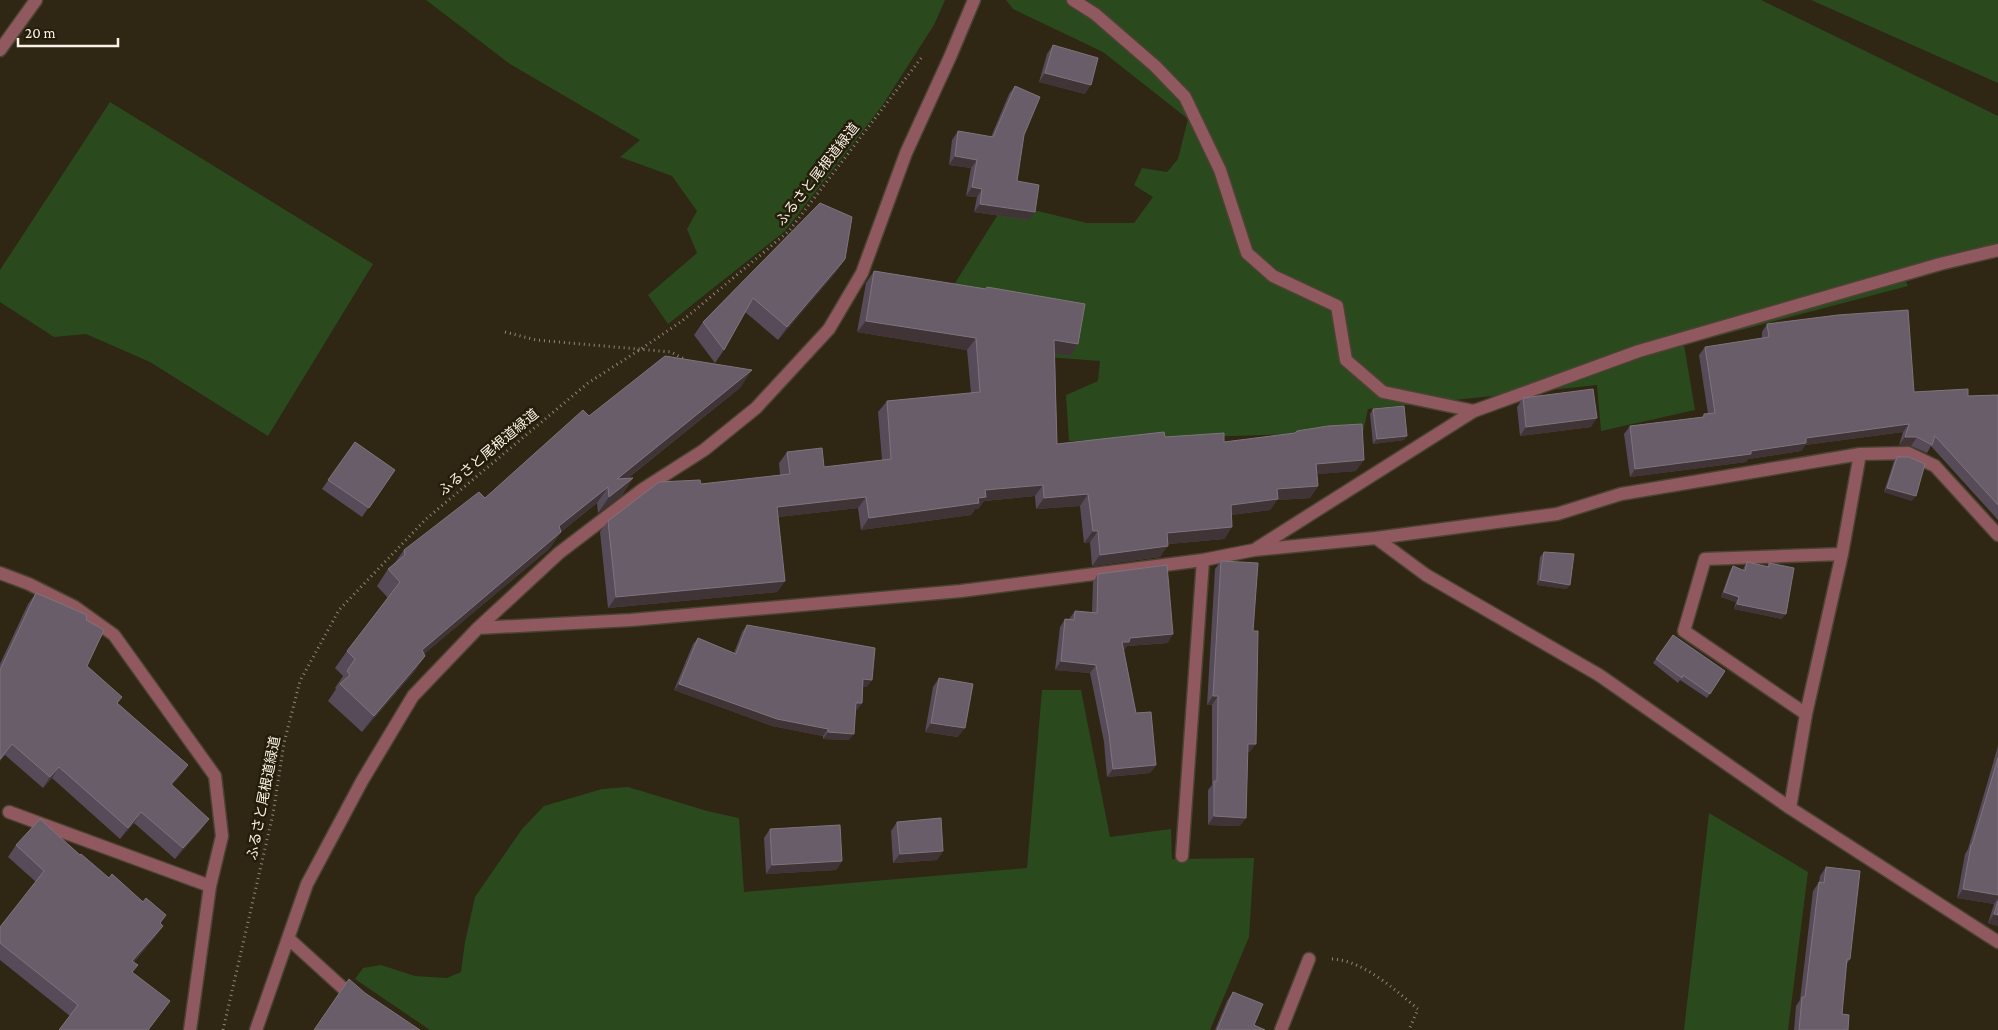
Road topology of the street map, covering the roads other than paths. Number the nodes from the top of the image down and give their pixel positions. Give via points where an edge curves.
1 (36, 0) edge
2 (974, 0) edge
3 (1073, 0) edge
4 (0, 50) edge
5 (1998, 250) edge
6 (1474, 411) junction
7 (1860, 454) junction
8 (1998, 535) edge
9 (1376, 538) junction
10 (1254, 550) junction
11 (1842, 554) junction
12 (1203, 560) junction
13 (0, 573) edge
14 (478, 628) junction
15 (1806, 714) junction
16 (1790, 808) junction
17 (9, 812) dead end
18 (1182, 856) dead end
19 (210, 886) junction
20 (289, 939) junction
21 (1998, 942) edge
22 (1309, 959) road end
23 (366, 1007) edge
24 (190, 1030) edge
25 (256, 1030) edge
26 (1281, 1030) edge

1 - 4 street
2 - 14 street via 906,153 862,273 829,329 756,408 704,450 643,489 559,553
3 - 6 street via 1095,14 1148,59 1185,97 1220,170 1247,253 1273,276 1337,306 1346,360 1383,392
5 - 6 street via 1639,351
6 - 10 street
7 - 8 street via 1908,453 1935,466
7 - 9 street via 1621,494 1557,514
7 - 11 street
9 - 10 street
9 - 16 street via 1426,575 1599,675
10 - 12 street
11 - 15 street
11 - 15 street via 1705,560 1684,631
12 - 14 street via 961,591 631,620
12 - 18 street
13 - 19 street via 75,607 114,635 215,776 222,836
14 - 20 street via 413,696 362,781 307,884
15 - 16 street
16 - 21 street
17 - 19 street
19 - 24 street
20 - 23 street
20 - 25 street
22 - 26 street

